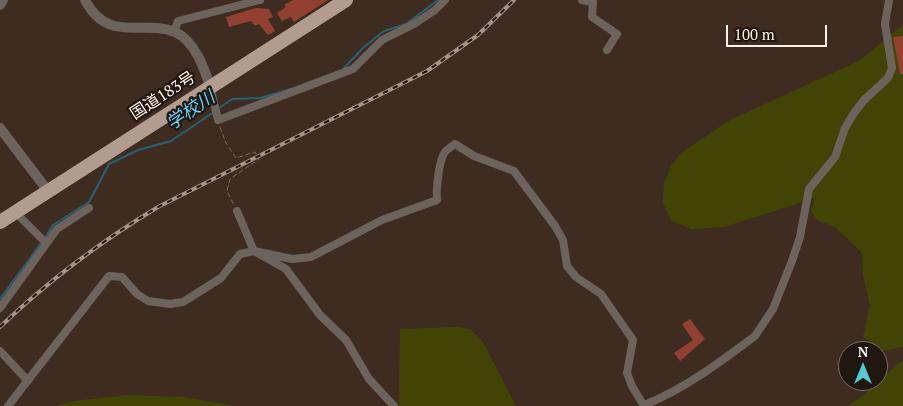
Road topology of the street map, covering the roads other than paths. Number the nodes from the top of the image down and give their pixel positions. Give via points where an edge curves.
1 (3, 0) edge
2 (85, 0) edge
3 (260, 0) edge
4 (346, 0) edge
5 (445, 0) edge
6 (582, 0) edge
7 (889, 0) edge
8 (0, 5) edge
9 (174, 32) junction
10 (608, 50) dead end
11 (210, 86) junction
12 (0, 128) edge
13 (48, 191) junction
14 (89, 208) dead end
15 (237, 211) road end
16 (15, 212) junction
17 (0, 222) edge
18 (46, 243) junction
19 (254, 251) junction
20 (0, 308) edge
21 (0, 351) edge
22 (28, 381) junction
23 (644, 405) edge
24 (8, 406) edge
25 (394, 406) edge

1 - 8 street
2 - 9 street via 99,19 130,29
3 - 9 street via 178,21
4 - 11 highway, 国道183号
5 - 11 street via 414,24 382,40 353,69 218,120
6 - 10 street via 592,2 592,16 617,34
7 - 23 street via 885,24 892,68 888,78 854,114 845,128 835,157 809,189 800,237 773,309 755,336 693,380
9 - 11 street via 186,41 201,61
11 - 13 highway, 国道183号
12 - 13 street
13 - 16 highway, 国道183号
14 - 18 street via 57,229
15 - 19 street
16 - 17 highway, 国道183号
16 - 18 street
18 - 20 street
19 - 22 street via 240,254 221,278 200,293 176,303 148,301 122,277 109,276
19 - 23 street via 292,259 311,257 382,220 437,200 436,184 441,160 445,151 456,144 474,156 514,171 555,226 563,240 567,266 576,277 601,294 633,340 627,373
19 - 25 street via 286,269 320,315 346,340 369,379
21 - 22 street
22 - 24 street

